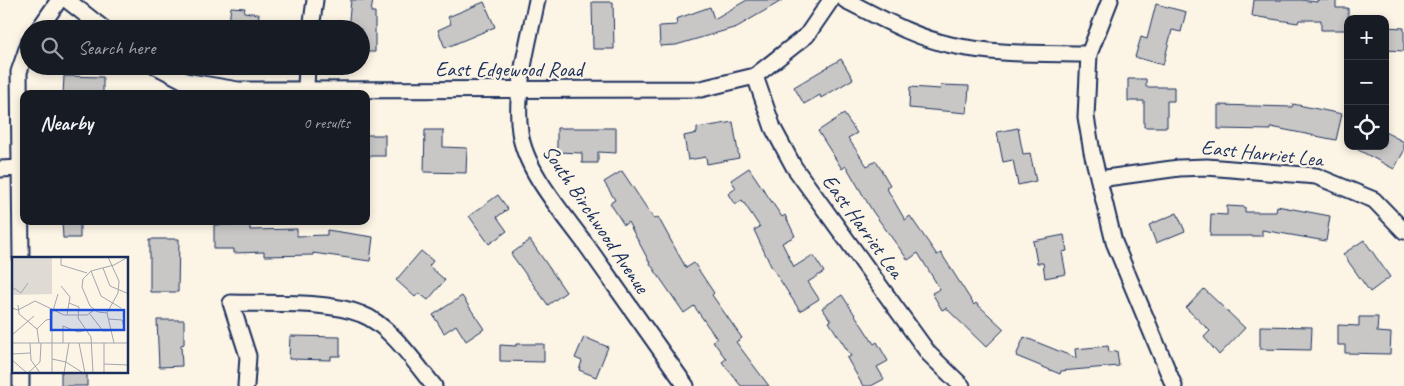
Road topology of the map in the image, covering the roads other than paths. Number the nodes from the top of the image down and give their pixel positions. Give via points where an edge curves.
1 (59, 0) edge
2 (67, 0) edge
3 (315, 0) edge
4 (537, 0) edge
5 (831, 0) edge
6 (845, 0) edge
7 (1110, 0) edge
8 (45, 20) edge
9 (93, 20) edge
10 (312, 20) edge
11 (1089, 54) junction
12 (20, 75) edge
13 (173, 75) edge
14 (307, 75) edge
15 (755, 76) junction
16 (306, 88) junction
17 (20, 90) edge
18 (238, 90) edge
19 (238, 90) edge
20 (521, 91) junction
21 (20, 168) edge
22 (0, 169) edge
23 (1099, 179) junction
24 (21, 225) edge
25 (1404, 231) edge
26 (21, 257) edge
27 (246, 386) edge
28 (434, 386) edge
29 (685, 386) edge
30 (962, 386) edge
31 (1174, 386) edge

1 - 8 street
2 - 9 street
3 - 10 street
4 - 20 street, South Birchwood Avenue
5 - 15 street, East Edgewood Road via 807,35
6 - 11 street via 914,34 950,45 988,50
7 - 11 street
11 - 23 street via 1086,117
12 - 17 street
13 - 18 street, East Edgewood Road via 185,81
14 - 16 street
15 - 20 street, East Edgewood Road via 726,84 680,90
15 - 30 street, East Harriet Lea via 773,128 794,167 930,354
16 - 19 street, East Edgewood Road
16 - 20 street, East Edgewood Road
20 - 29 street, South Birchwood Avenue via 520,132 532,166
21 - 22 street
23 - 25 street, East Harriet Lea via 1207,167 1316,176 1374,200
23 - 31 street via 1114,242
24 - 26 street
27 - 28 street via 248,356 231,303 321,306 361,314 398,343

